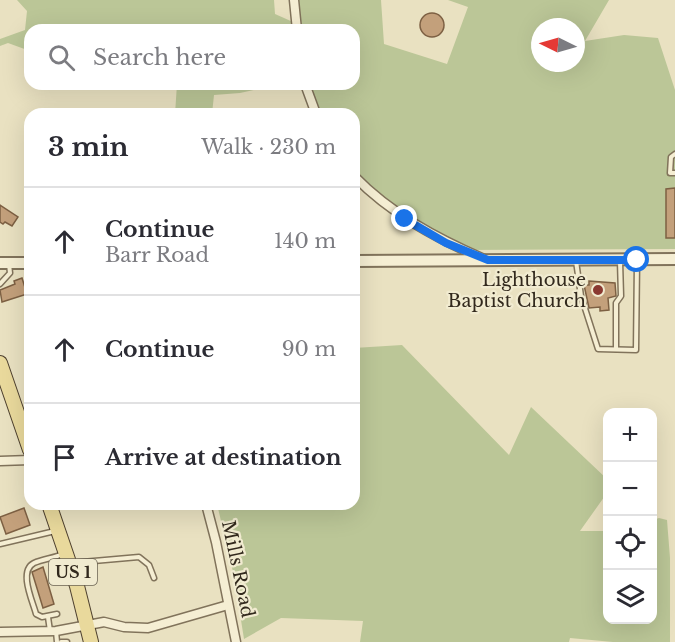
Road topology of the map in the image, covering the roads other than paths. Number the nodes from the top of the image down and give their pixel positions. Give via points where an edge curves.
1 (294, 0) edge
2 (296, 24) edge
3 (307, 90) edge
4 (313, 108) edge
5 (675, 154) edge
6 (675, 172) edge
7 (360, 181) edge
8 (675, 259) edge
9 (488, 260) junction
10 (576, 260) junction
11 (620, 260) junction
12 (637, 260) junction
13 (360, 261) edge
14 (24, 262) edge
15 (4, 263) edge
16 (0, 284) edge
17 (616, 349) junction
18 (0, 363) edge
19 (24, 433) edge
20 (24, 460) edge
21 (0, 461) edge
22 (51, 510) edge
23 (208, 510) edge
24 (59, 530) junction
25 (0, 544) edge
26 (68, 558) junction
27 (154, 578) dead end
28 (228, 605) junction
29 (57, 614) dead end
30 (48, 617) junction
31 (88, 626) junction
32 (53, 631) junction
33 (0, 632) edge
34 (59, 642) edge
35 (67, 642) edge
36 (91, 642) edge
37 (236, 642) edge

1 - 2 street
3 - 4 street
5 - 6 lane via 671,157 670,172
7 - 9 street via 405,219 446,243
8 - 12 street
9 - 10 street
9 - 13 street
10 - 11 street
10 - 17 lane via 580,296 598,349
11 - 12 street
11 - 17 lane
12 - 17 lane via 636,350
14 - 15 street
15 - 16 lane via 10,273
18 - 19 main road
20 - 21 street
22 - 24 main road, US 1
23 - 28 street, Mills Road
24 - 25 lane
24 - 26 main road, US 1
26 - 27 lane via 139,557 149,565
26 - 30 lane via 35,563 28,570 36,614
26 - 31 main road, US 1
28 - 31 street via 148,628 104,622
28 - 37 street, Mills Road
29 - 30 lane
30 - 32 lane
31 - 32 street
31 - 36 main road, US 1
32 - 33 street
32 - 34 lane
34 - 35 lane

